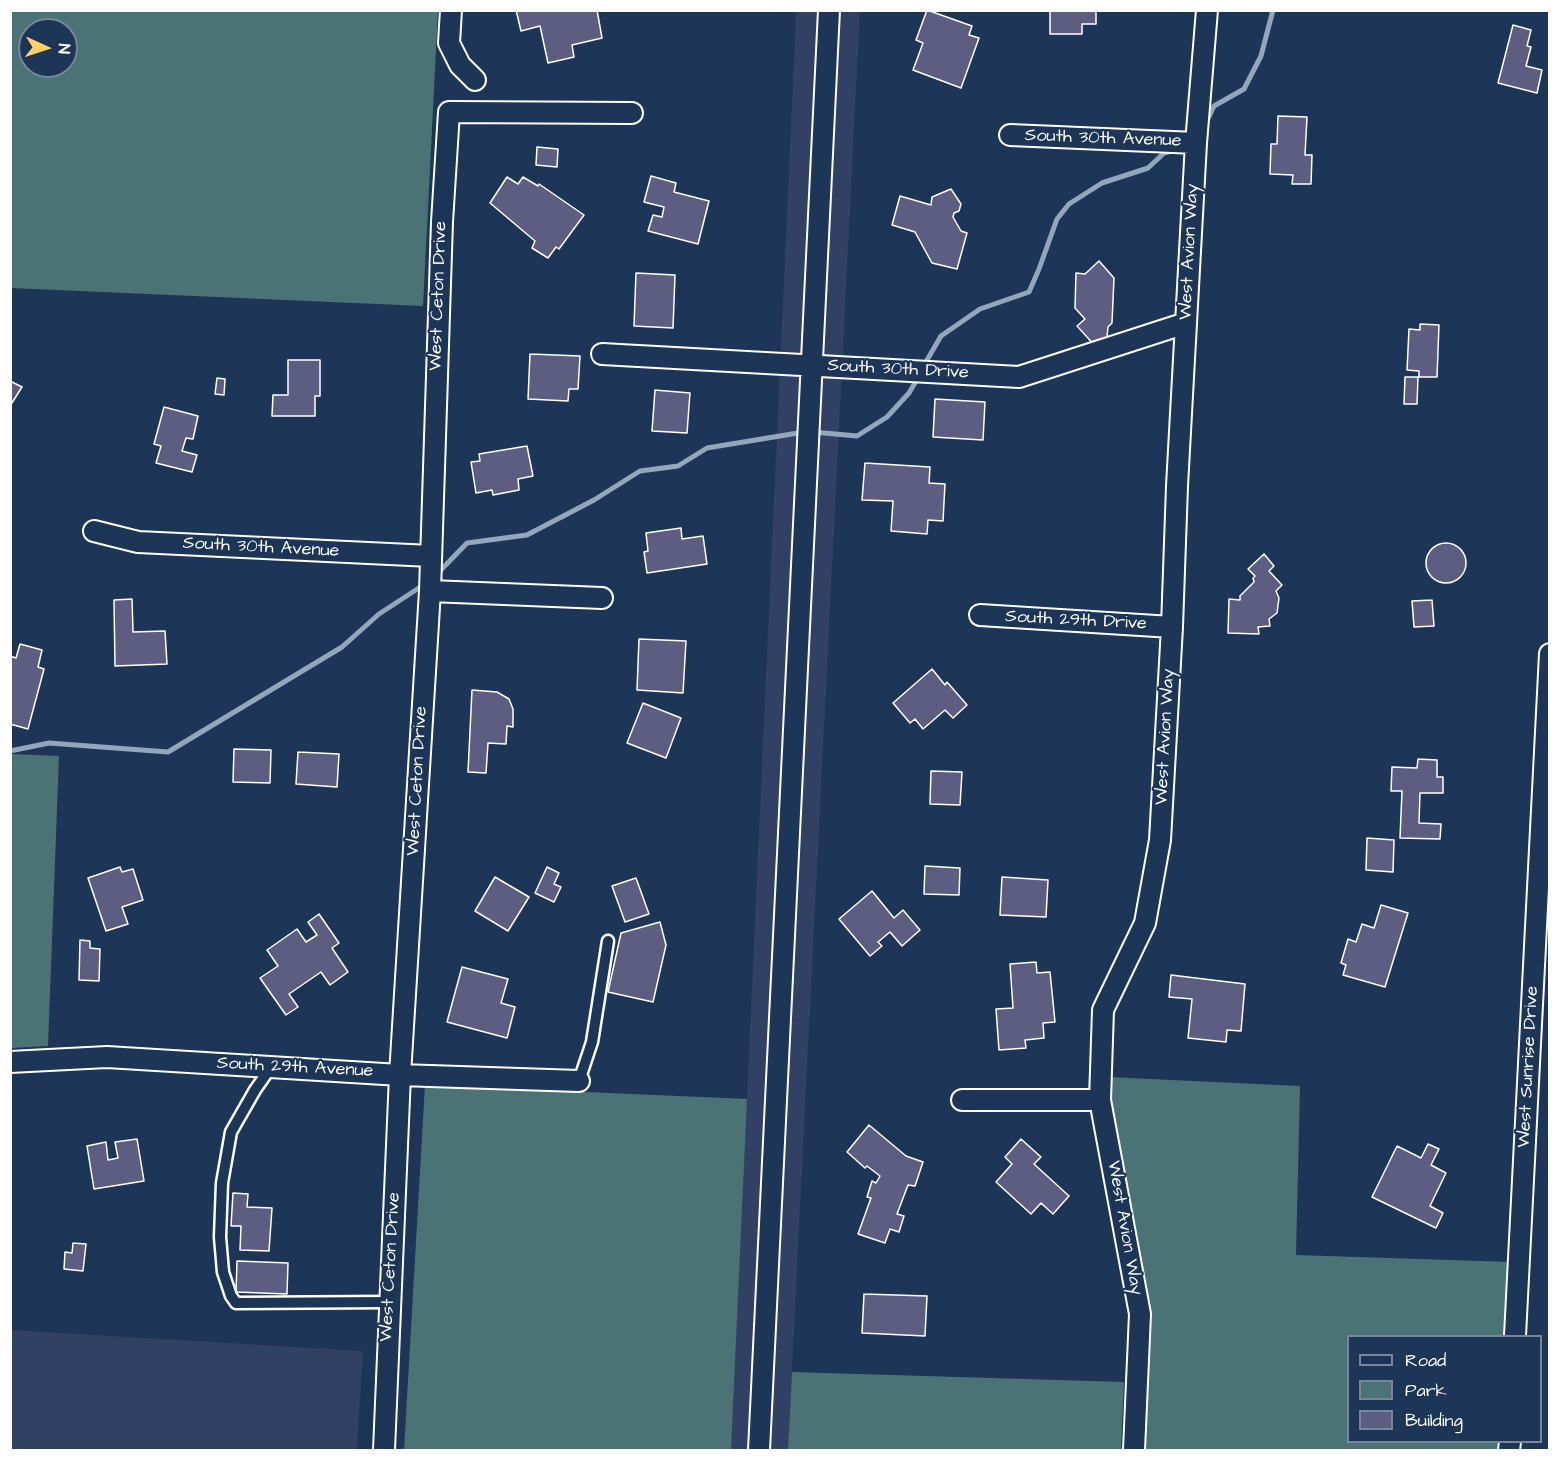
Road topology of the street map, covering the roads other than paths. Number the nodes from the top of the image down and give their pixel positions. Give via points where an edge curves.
1 (451, 10) edge
2 (829, 10) edge
3 (1207, 10) edge
4 (475, 80) dead end
5 (632, 114) dead end
6 (1011, 135) dead end
7 (1196, 143) junction
8 (1186, 323) junction
9 (602, 354) dead end
10 (812, 366) junction
11 (94, 531) dead end
12 (431, 556) junction
13 (430, 591) junction
14 (602, 598) dead end
15 (980, 615) dead end
16 (1172, 627) junction
17 (1550, 654) edge
18 (608, 941) dead end
19 (10, 1062) edge
20 (271, 1067) junction
21 (400, 1075) junction
22 (579, 1081) joint
23 (962, 1100) dead end
24 (1100, 1100) junction
25 (389, 1302) junction
26 (1515, 1335) edge
27 (384, 1450) edge
28 (759, 1450) edge
29 (1134, 1450) edge

1 - 4 street via 449,43 460,65
2 - 10 street
3 - 7 street, West Avion Way
5 - 12 street, West Ceton Drive via 449,112
6 - 7 street, South 30th Avenue
7 - 8 street, West Avion Way
8 - 10 street, South 30th Drive via 1019,377
8 - 16 street, West Avion Way
9 - 10 street, South 30th Drive
10 - 28 street
11 - 12 street, South 30th Avenue via 138,542
12 - 13 street, West Ceton Drive
13 - 14 street
13 - 21 street, West Ceton Drive
15 - 16 street, South 29th Drive
16 - 24 street, West Avion Way via 1160,840 1145,923 1103,1010
17 - 26 street, West Sunrise Drive
18 - 22 lane via 592,1042
19 - 20 street, South 29th Avenue via 107,1057
20 - 21 street, South 29th Avenue
20 - 25 lane via 231,1132 229,1142 222,1183 220,1237 223,1272 231,1296 236,1303
21 - 22 street, South 29th Avenue
21 - 25 street, West Ceton Drive
23 - 24 street
24 - 29 street, West Avion Way via 1140,1314
25 - 27 street, West Ceton Drive

